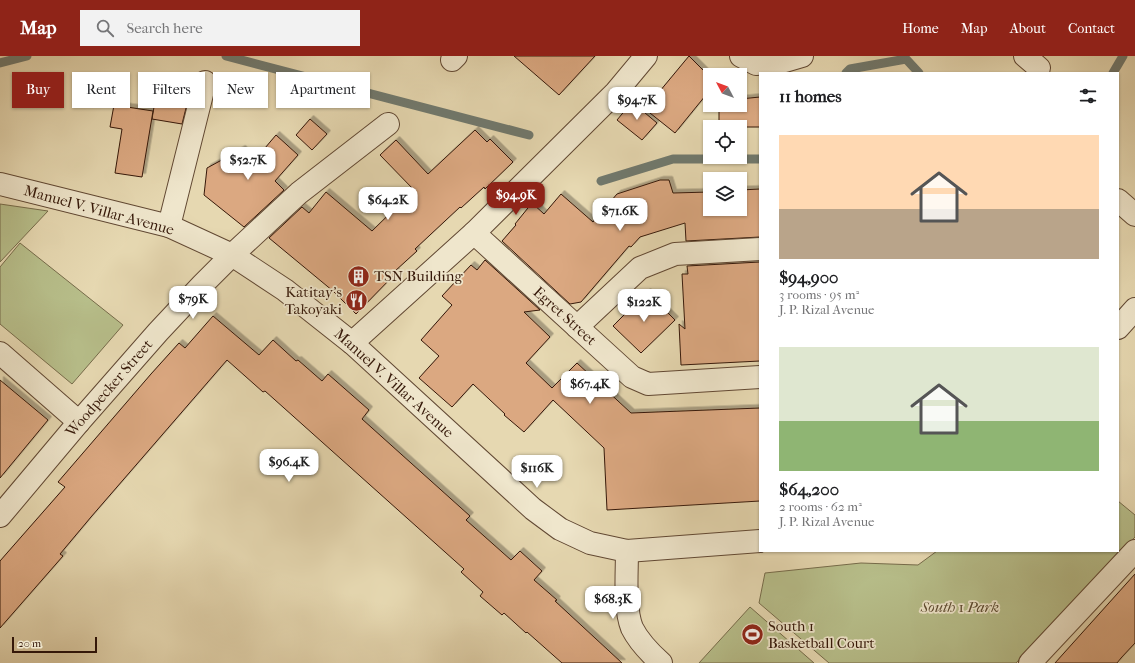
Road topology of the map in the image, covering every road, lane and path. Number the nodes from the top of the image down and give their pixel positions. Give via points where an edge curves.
1 (646, 56) edge
2 (740, 56) edge
3 (802, 56) edge
4 (198, 108) edge
5 (388, 124) dead end
6 (0, 184) edge
7 (1119, 201) edge
8 (1135, 215) edge
9 (169, 226) junction
10 (474, 233) junction
11 (759, 249) edge
12 (232, 255) junction
13 (1135, 310) edge
14 (577, 327) junction
15 (1119, 327) edge
16 (352, 343) junction
17 (0, 353) edge
18 (759, 377) edge
19 (79, 422) junction
20 (2, 510) edge
21 (759, 541) edge
22 (628, 551) junction
23 (1135, 551) edge
24 (661, 663) edge
25 (1030, 663) edge

1 - 10 street via 616,92
2 - 3 street via 756,64 785,61
4 - 9 street
5 - 12 street, Woodpecker Street via 299,193
6 - 9 street, Manuel V. Villar Avenue
7 - 8 street
9 - 12 street, Manuel V. Villar Avenue
10 - 14 street, Egret Street
10 - 16 street
11 - 14 street via 675,254 640,268
12 - 16 street, Manuel V. Villar Avenue via 285,290
12 - 19 street, Woodpecker Street via 158,332
13 - 15 street
14 - 18 street, Egret Street via 632,377 648,384
16 - 22 street, Manuel V. Villar Avenue via 533,509 560,529 590,543
17 - 19 street
19 - 20 street, Woodpecker Street
21 - 22 street, Manuel V. Villar Avenue
22 - 24 street via 627,604 632,627 647,650
23 - 25 street

